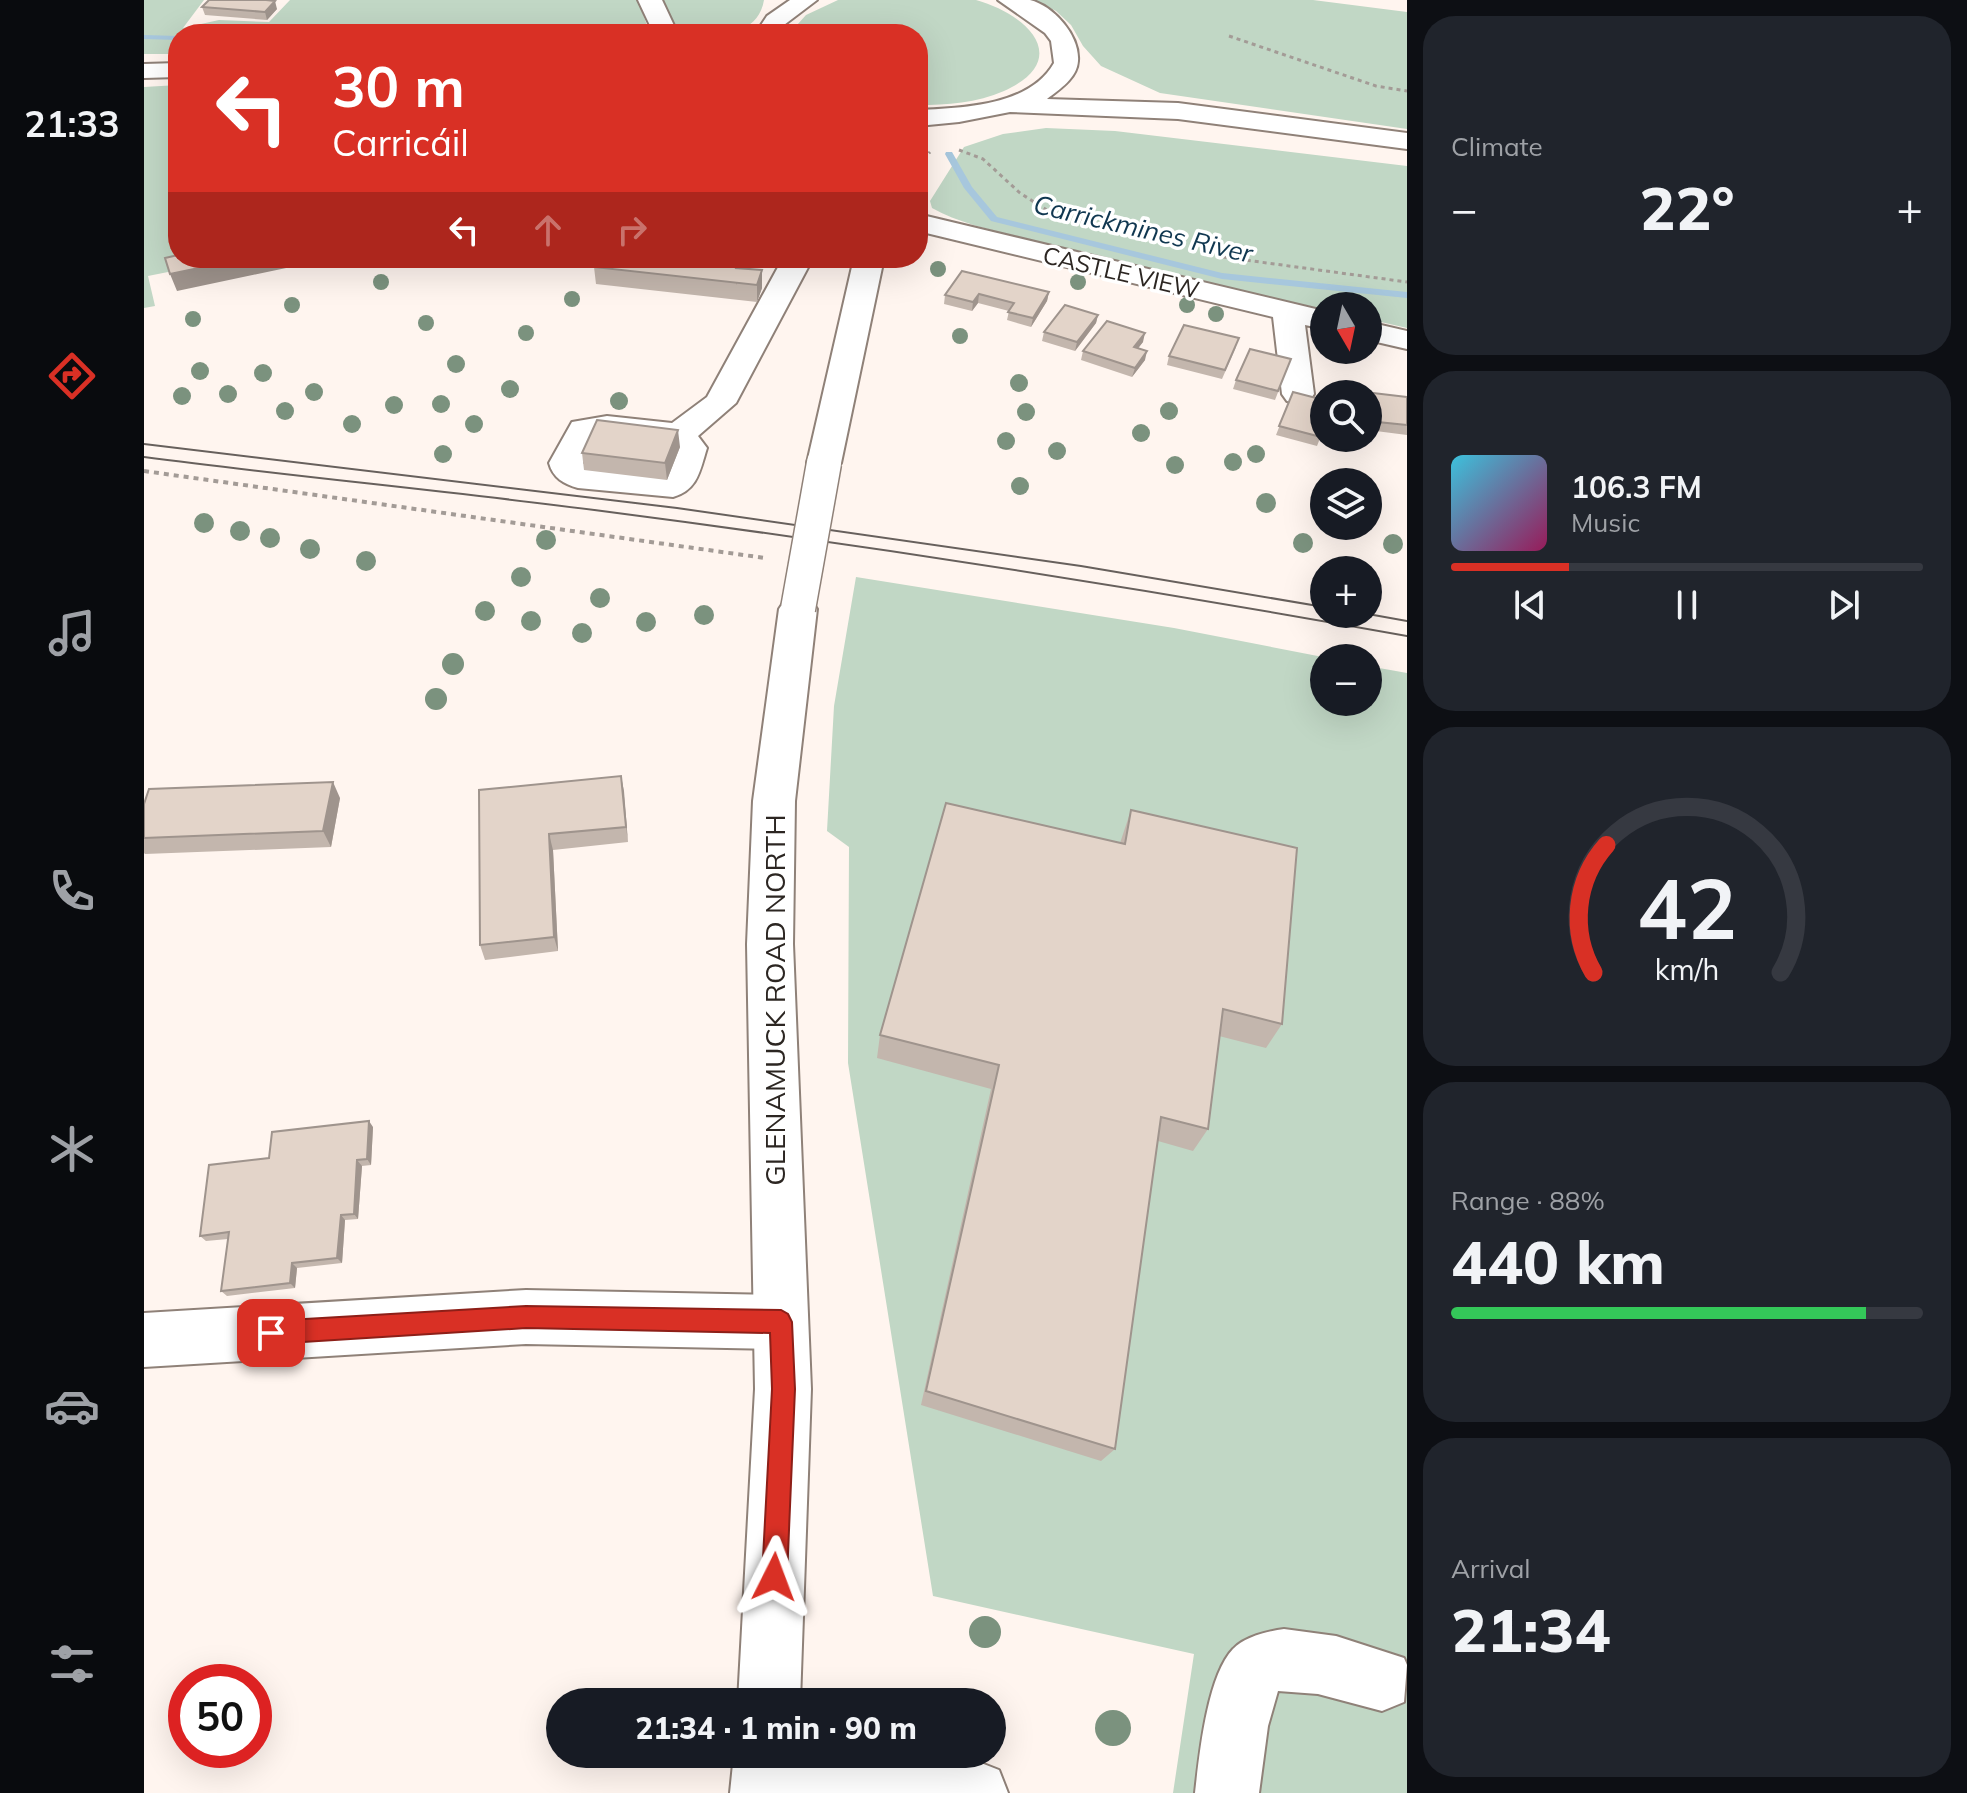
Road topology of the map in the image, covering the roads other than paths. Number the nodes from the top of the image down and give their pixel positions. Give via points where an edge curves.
1 (650, 0) edge
2 (805, 0) edge
3 (1010, 0) edge
4 (661, 24) edge
5 (773, 24) edge
6 (1065, 63) junction
7 (168, 70) edge
8 (144, 71) edge
9 (1093, 75) dead end
10 (1121, 87) dead end
11 (1014, 105) junction
12 (1178, 111) junction
13 (957, 117) junction
14 (928, 118) edge
15 (928, 132) edge
16 (1407, 141) edge
17 (928, 225) edge
18 (793, 268) edge
19 (867, 268) edge
20 (1288, 312) junction
21 (1310, 317) edge
22 (1382, 334) edge
23 (1407, 340) edge
24 (1298, 394) edge
25 (679, 434) edge
26 (781, 1322) junction
27 (144, 1340) edge
28 (1382, 1680) dead end
29 (769, 1688) edge
30 (845, 1768) edge
31 (976, 1793) edge
32 (1227, 1793) edge

1 - 4 main road
2 - 5 main road
3 - 6 main road via 1058,32
6 - 9 main road
6 - 11 main road via 1046,88
7 - 8 main road
10 - 12 main road
11 - 12 main road
11 - 13 main road
12 - 16 main road
13 - 14 main road
13 - 15 main road
17 - 20 main road, CASTLE VIEW
18 - 25 main road via 720,403
19 - 26 main road, GLENAMUCK ROAD NORTH, bridge via 798,609 774,801 770,944
20 - 21 main road, CASTLE VIEW
20 - 24 main road
22 - 23 main road
26 - 27 main road via 526,1317
26 - 29 main road, GLENAMUCK ROAD NORTH via 783,1389
28 - 32 main road via 1311,1661 1287,1659 1257,1667 1247,1681
30 - 31 main road

